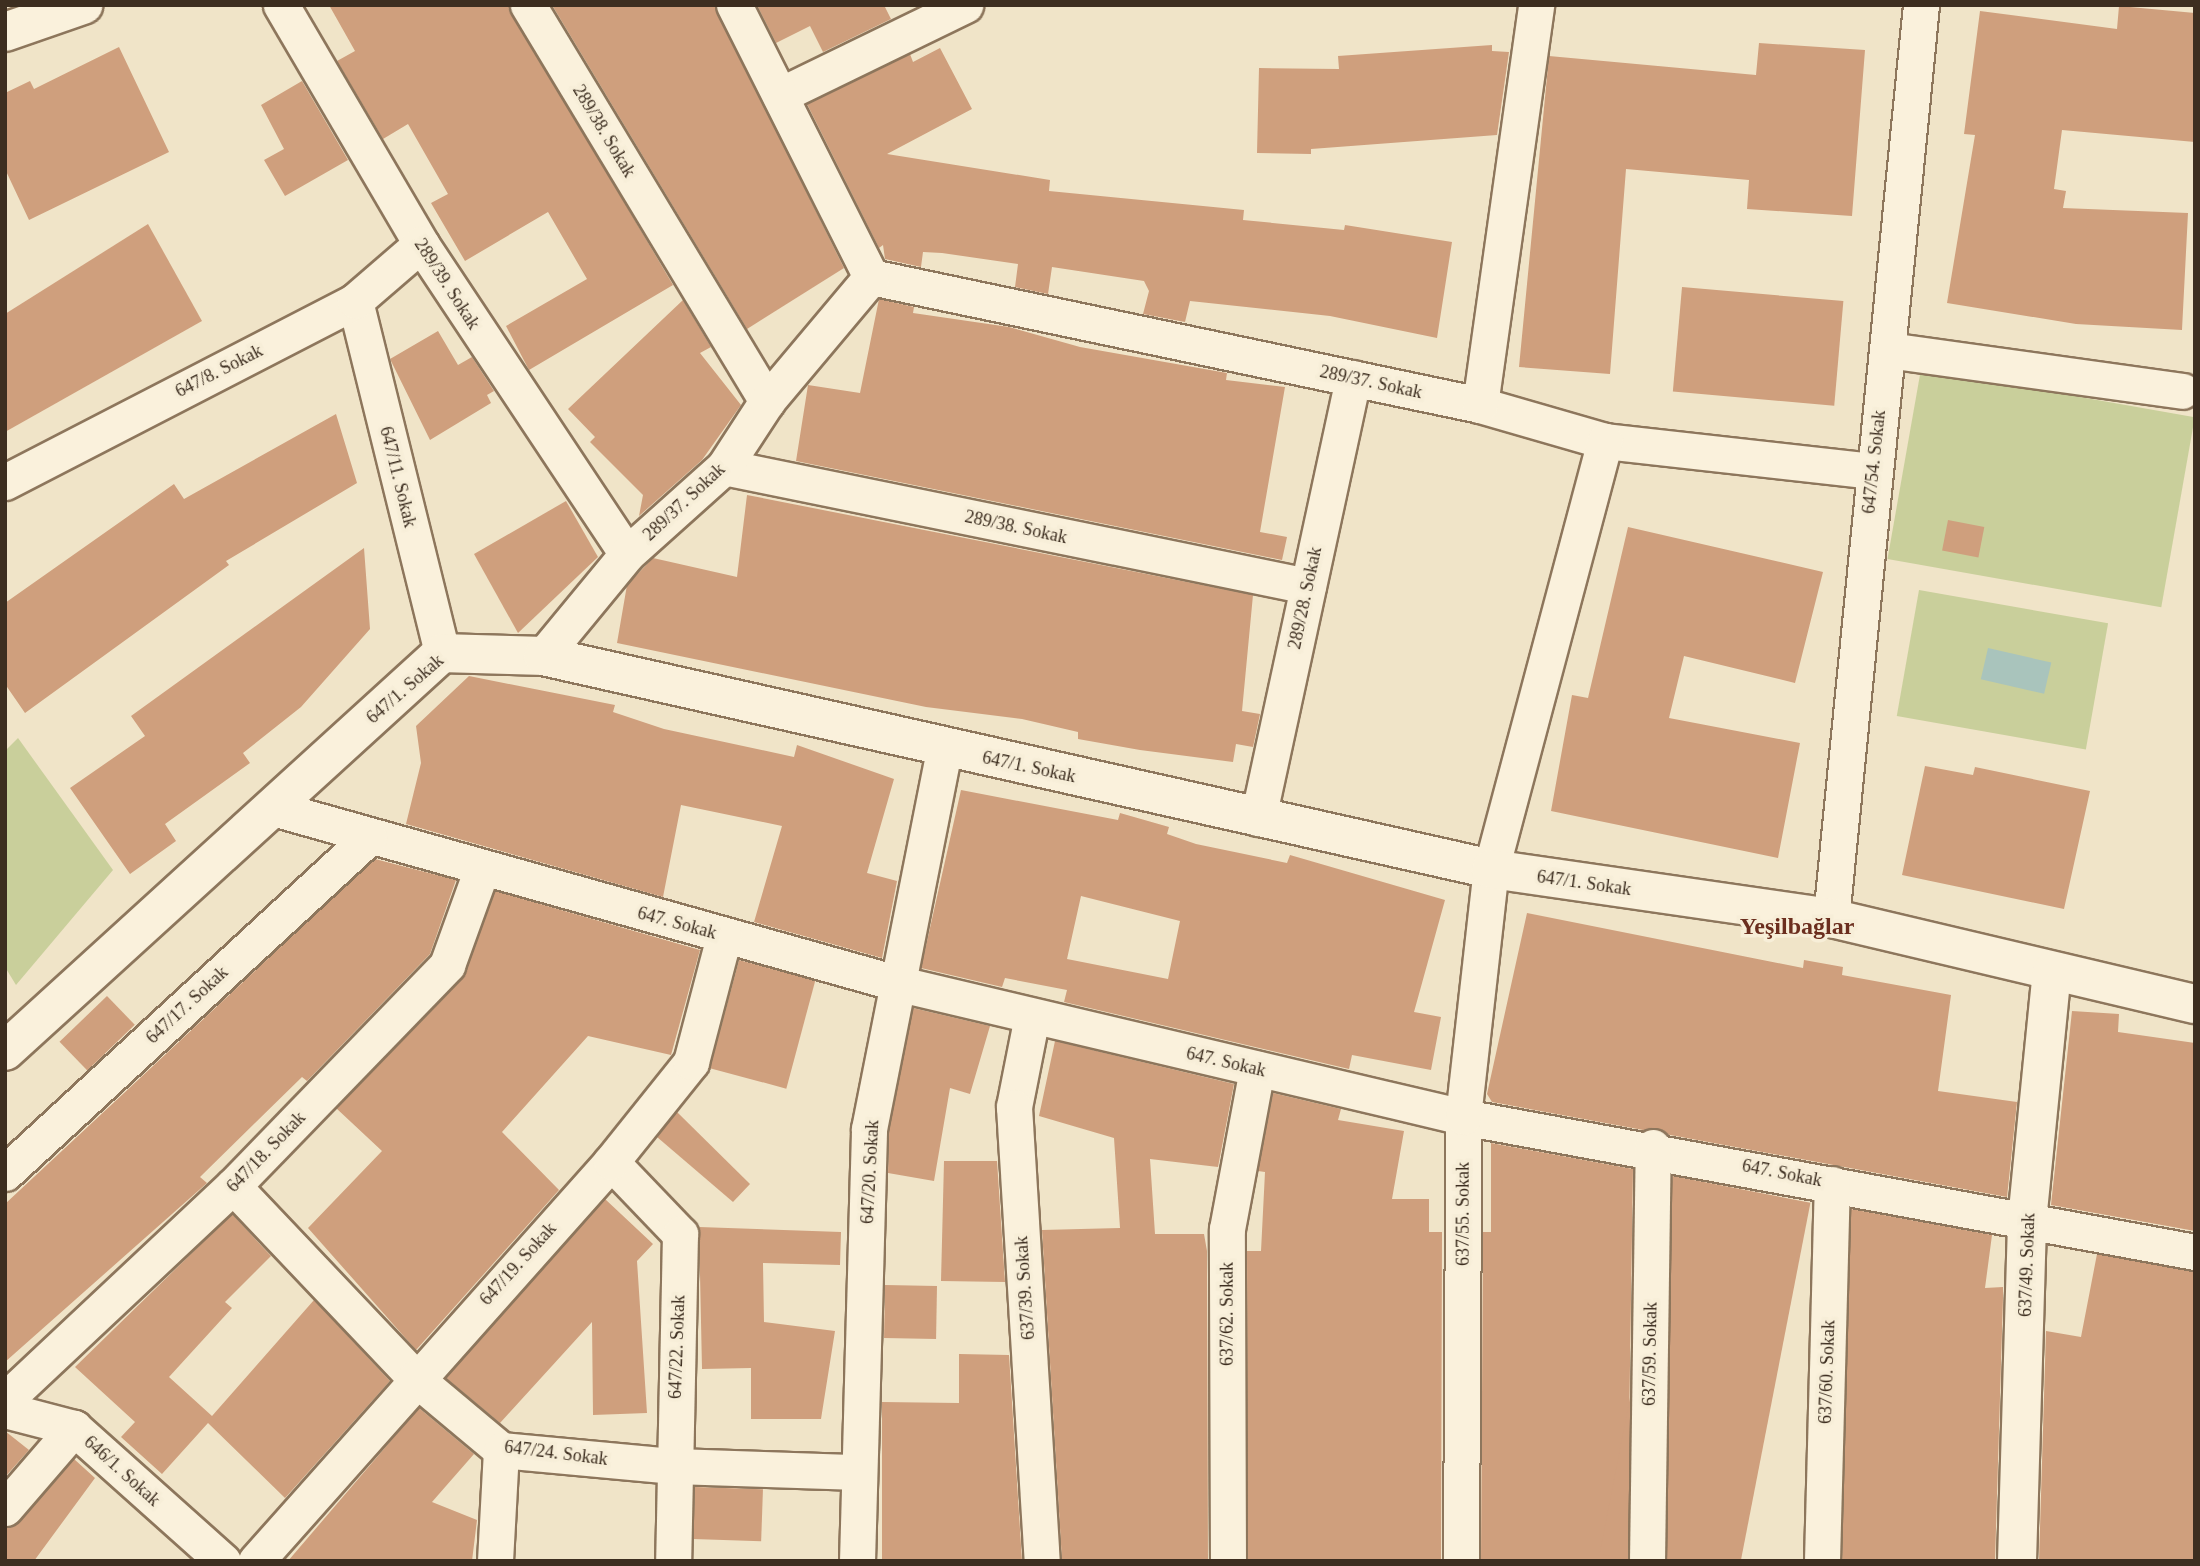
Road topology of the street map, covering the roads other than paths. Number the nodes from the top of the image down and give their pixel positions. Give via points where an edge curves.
1 (83, 5) edge
2 (281, 5) edge
3 (528, 5) edge
4 (734, 5) edge
5 (965, 5) edge
6 (1536, 5) edge
7 (1921, 5) edge
8 (5, 32) edge
9 (780, 95) junction
10 (421, 244) junction
11 (871, 277) junction
12 (355, 301) junction
13 (1888, 350) junction
14 (1353, 378) junction
15 (2182, 391) dead end
16 (767, 401) junction
17 (1480, 405) junction
18 (1605, 440) junction
19 (724, 467) junction
20 (1872, 471) junction
21 (5, 482) edge
22 (628, 554) junction
23 (1308, 586) junction
24 (442, 653) junction
25 (543, 656) junction
26 (944, 748) junction
27 (273, 808) junction
28 (1258, 818) junction
29 (369, 837) junction
30 (1491, 869) junction
31 (481, 871) junction
32 (1831, 918) junction
33 (724, 936) junction
34 (2052, 971) junction
35 (900, 984) junction
36 (2195, 1004) edge
37 (1032, 1016) junction
38 (7, 1047) edge
39 (1257, 1069) junction
40 (1463, 1117) junction
41 (1653, 1147) junction
42 (611, 1162) junction
43 (5, 1173) edge
44 (1832, 1184) junction
45 (233, 1186) junction
46 (2027, 1221) junction
47 (2195, 1252) edge
48 (415, 1378) junction
49 (5, 1400) edge
50 (5, 1410) edge
51 (75, 1428) junction
52 (501, 1450) junction
53 (674, 1466) junction
54 (859, 1472) junction
55 (5, 1508) edge
56 (223, 1561) edge
57 (256, 1561) edge
58 (495, 1561) edge
59 (673, 1561) edge
60 (857, 1561) edge
61 (1042, 1561) edge
62 (1228, 1561) edge
63 (1461, 1561) edge
64 (1647, 1561) edge
65 (1822, 1561) edge
66 (2017, 1561) edge

1 - 8 street
2 - 10 street, 289/39. Sokak
3 - 16 street, 289/38. Sokak
4 - 9 street
5 - 9 street
6 - 17 street
7 - 13 street, 647/54. Sokak
9 - 11 street
10 - 12 street, 647/8. Sokak
10 - 22 street, 289/39. Sokak
11 - 14 street, 289/37. Sokak
11 - 16 street, 289/37. Sokak
12 - 21 street, 647/8. Sokak
12 - 24 street, 647/11. Sokak
13 - 15 street
13 - 20 street, 647/54. Sokak
14 - 17 street, 289/37. Sokak
14 - 23 street, 289/28. Sokak
16 - 19 street, 289/37. Sokak
17 - 18 street, 289/37. Sokak
18 - 20 street, 289/37. Sokak
18 - 30 street, 637/55. Sokak
19 - 22 street, 289/37. Sokak
19 - 23 street, 289/38. Sokak
20 - 32 street, 647/54. Sokak
22 - 25 street, 289/37. Sokak
23 - 28 street, 289/28. Sokak
24 - 25 street, 647/1. Sokak
24 - 27 street, 647/1. Sokak
25 - 26 street, 647/1. Sokak
26 - 28 street, 647/1. Sokak
26 - 35 street, 647/20. Sokak
27 - 29 street, 647. Sokak
27 - 38 street, 647/1. Sokak
28 - 30 street, 647/1. Sokak
29 - 31 street, 647. Sokak
29 - 43 street, 647/17. Sokak
30 - 32 street, 647/1. Sokak
30 - 40 street, 637/55. Sokak
31 - 33 street, 647. Sokak
31 - 45 street, 647/18. Sokak via 447,965
32 - 34 street, 647/1. Sokak
33 - 35 street, 647. Sokak
33 - 42 street, 647/19. Sokak via 691,1062
34 - 36 street, 647/1. Sokak
34 - 46 street, 637/49. Sokak
35 - 37 street, 647. Sokak
35 - 54 street, 647/20. Sokak via 869,1129
37 - 39 street, 647. Sokak
37 - 61 street, 637/39. Sokak via 1014,1107
39 - 40 street, 647. Sokak
39 - 62 street, 637/62. Sokak via 1227,1229
40 - 41 street, 647. Sokak
40 - 63 street, 637/55. Sokak
41 - 44 street, 647. Sokak
41 - 64 street, 637/59. Sokak
42 - 48 street, 647/19. Sokak
42 - 53 street, 647/22. Sokak via 680,1234
44 - 46 street, 647. Sokak
44 - 65 street, 637/60. Sokak
45 - 48 street, 647/24. Sokak
45 - 49 street, 647/18. Sokak
46 - 47 street, 647. Sokak
46 - 66 street, 637/49. Sokak
48 - 52 street, 647/24. Sokak
48 - 57 street, 647/19. Sokak
50 - 51 street, 646/1. Sokak
51 - 55 street
51 - 56 street, 646/1. Sokak
52 - 53 street, 647/24. Sokak
52 - 58 street
53 - 54 street, 647/24. Sokak
53 - 59 street, 647/22. Sokak
54 - 60 street, 647/20. Sokak

